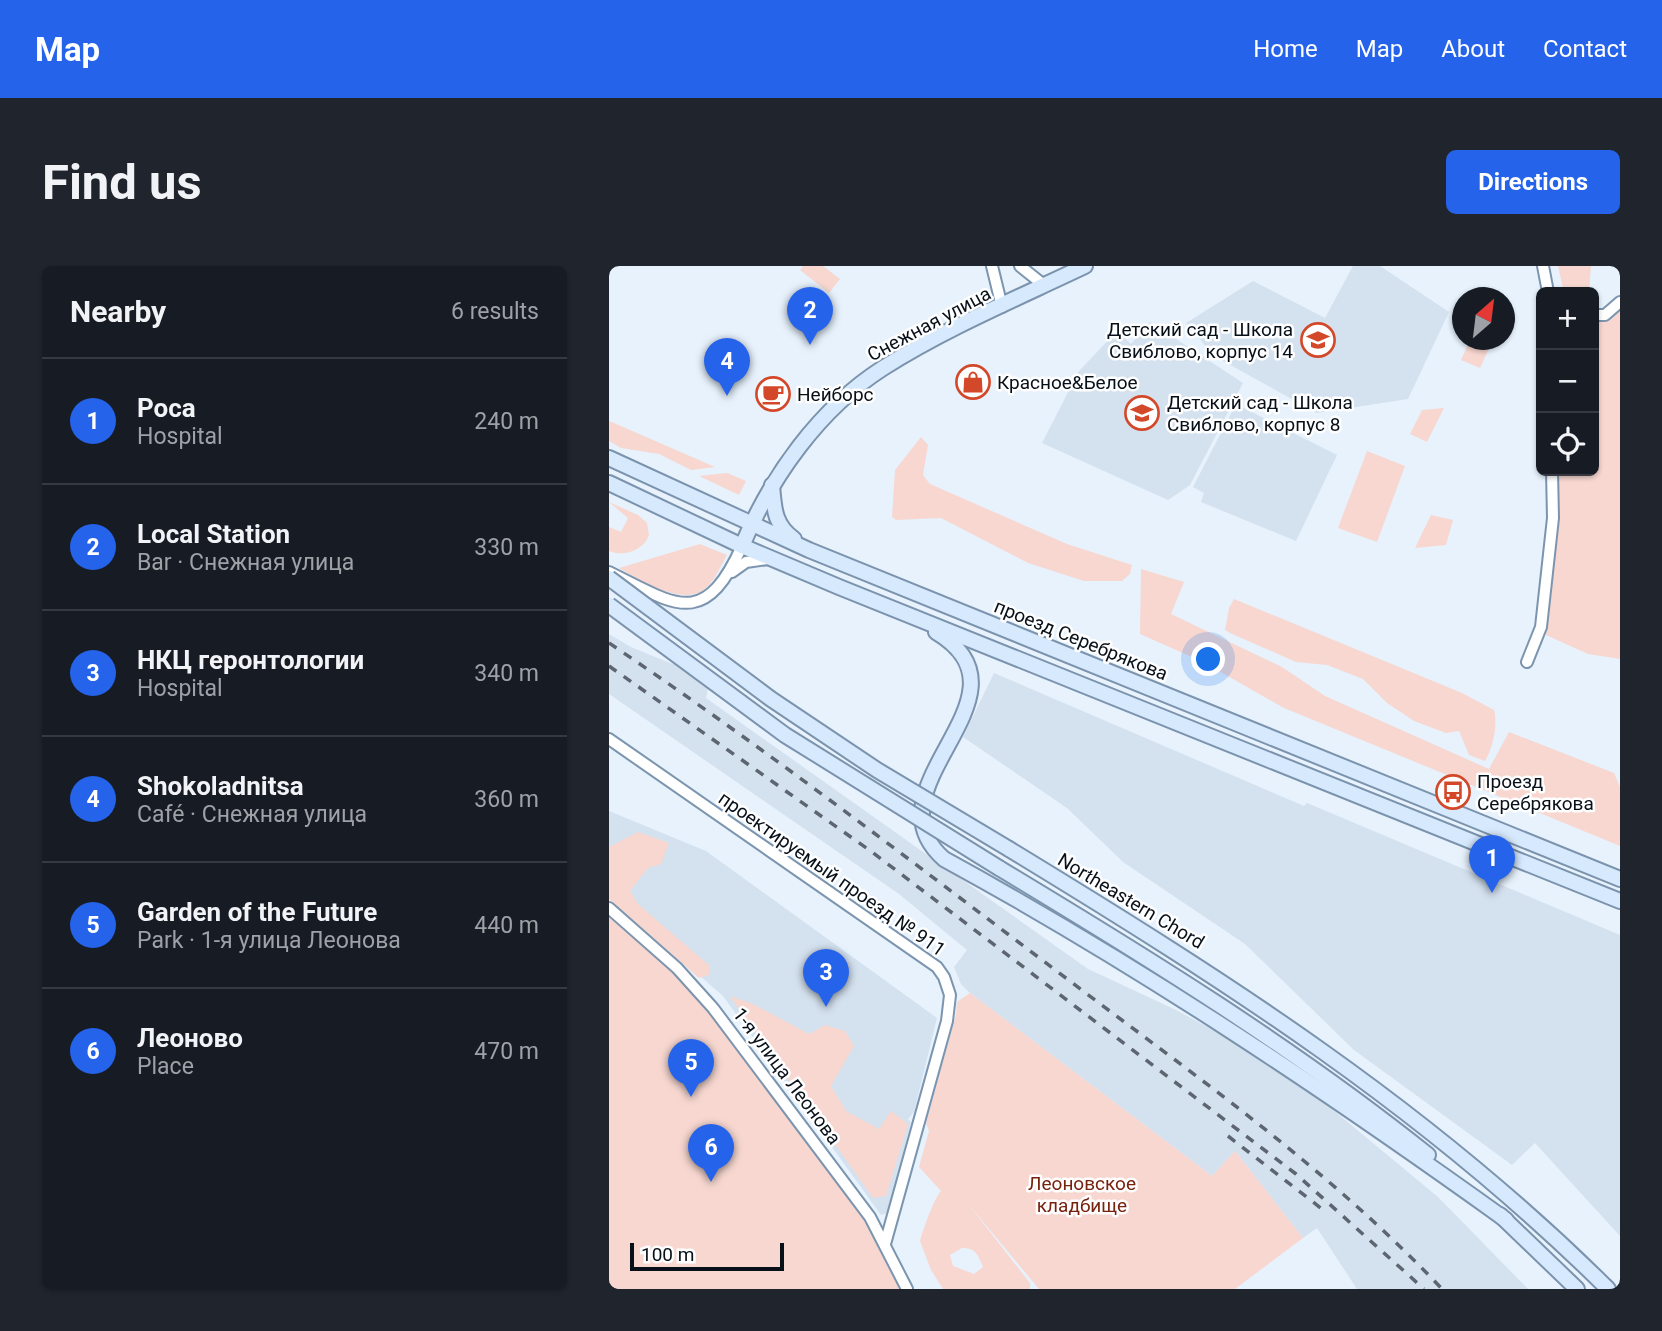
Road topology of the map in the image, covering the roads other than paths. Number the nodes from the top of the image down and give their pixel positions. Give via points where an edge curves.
1 (992, 266) edge
2 (1020, 266) edge
3 (1085, 266) edge
4 (1543, 266) edge
5 (1045, 286) junction
6 (1547, 287) edge
7 (1620, 302) edge
8 (1002, 307) junction
9 (1599, 315) edge
10 (609, 457) edge
11 (1552, 476) edge
12 (609, 483) edge
13 (772, 485) junction
14 (752, 524) junction
15 (742, 546) junction
16 (809, 550) junction
17 (772, 560) junction
18 (609, 572) edge
19 (609, 578) edge
20 (724, 583) junction
21 (609, 605) edge
22 (907, 614) junction
23 (1527, 662) dead end
24 (609, 739) edge
25 (1620, 879) edge
26 (1620, 901) edge
27 (609, 908) edge
28 (1506, 1220) junction
29 (885, 1244) junction
30 (907, 1289) edge
31 (1577, 1289) edge
32 (1608, 1289) edge

1 - 8 street
2 - 5 street
3 - 5 main road, Снежная улица
4 - 6 street
5 - 8 main road, Снежная улица
7 - 9 street
8 - 13 main road, Снежная улица via 905,355 866,380 823,420
10 - 14 main road, проезд Серебрякова
11 - 23 street via 1553,518 1541,627
12 - 15 main road
13 - 14 main road, Снежная улица
13 - 16 main road via 781,529
14 - 15 main road, Снежная улица
14 - 16 main road, проезд Серебрякова
15 - 17 main road
15 - 20 street
16 - 25 main road, проезд Серебрякова
17 - 20 street via 746,562
17 - 22 main road
18 - 20 street via 685,605 709,597
19 - 32 main road, Northeastern Chord, bridge via 771,699 877,770 1189,959 1327,1052 1493,1181
21 - 28 main road, Northeastern Chord, bridge via 785,735 1145,956 1307,1063
22 - 26 main road
22 - 28 main road via 945,637 961,653 971,674 972,690 965,709 922,802 923,833 932,848 1272,1056
24 - 29 street, проектируемый проезд № 911 via 865,914 944,977 950,995 947,1021
27 - 29 street, 1-я улица Леонова via 696,987 850,1188
28 - 31 main road, Northeastern Chord
29 - 30 street, 1-я улица Леонова

